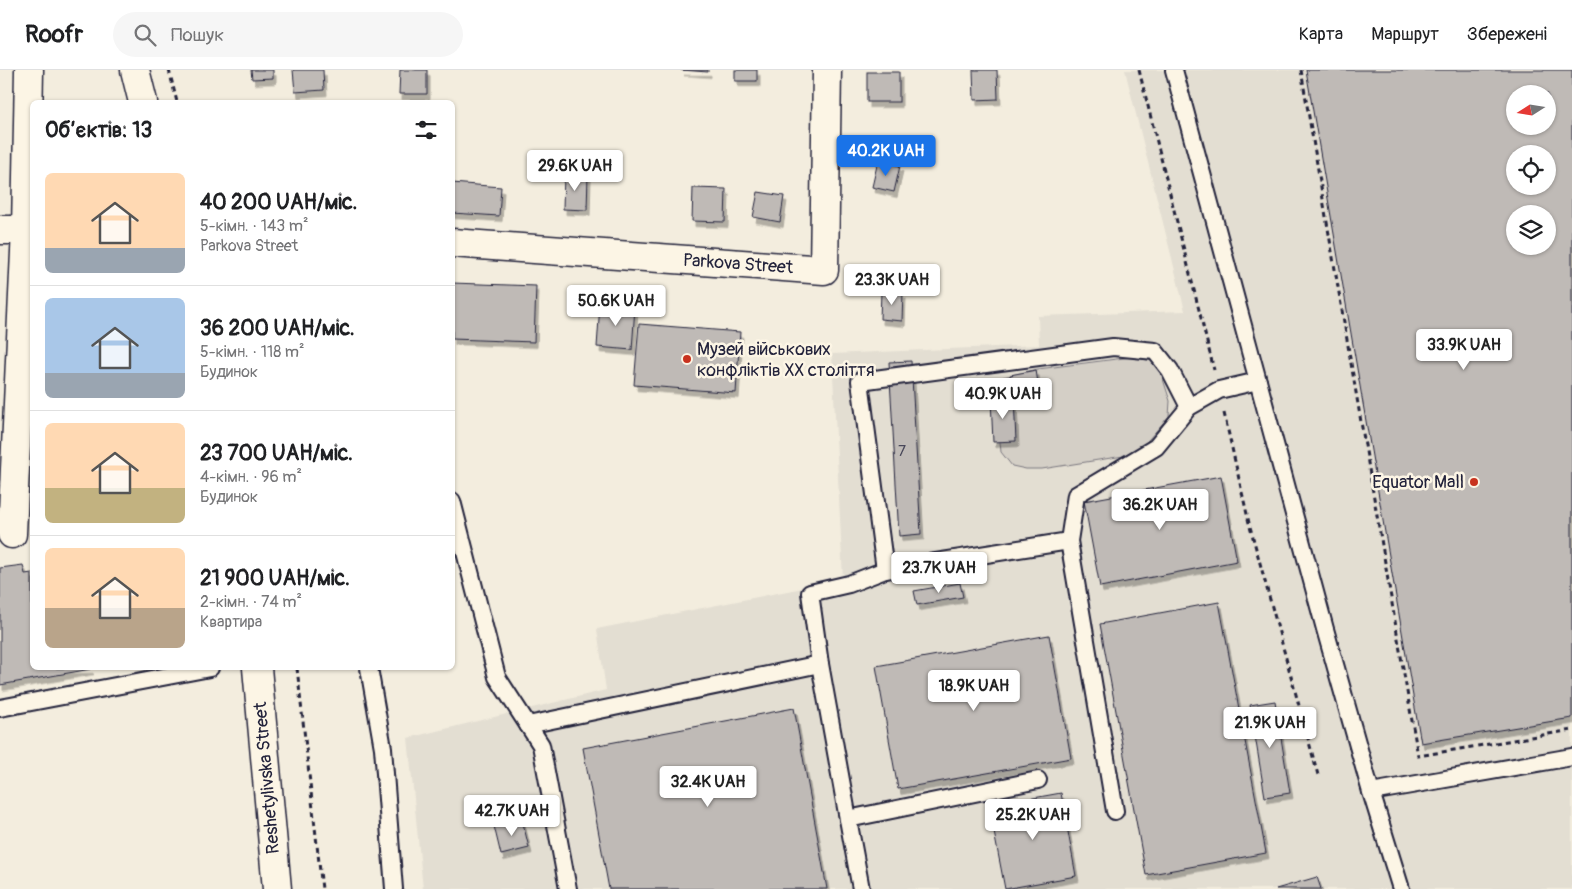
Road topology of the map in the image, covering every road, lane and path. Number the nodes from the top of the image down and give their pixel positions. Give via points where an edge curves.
1 (30, 70) edge
2 (135, 70) edge
3 (169, 70) edge
4 (826, 70) edge
5 (1140, 70) edge
6 (1174, 70) edge
7 (1301, 70) edge
8 (142, 100) edge
9 (176, 100) edge
10 (13, 230) edge
11 (455, 243) edge
12 (1258, 381) junction
13 (1219, 390) junction
14 (1188, 407) junction
15 (455, 513) edge
16 (12, 534) dead end
17 (1069, 541) junction
18 (885, 570) junction
19 (820, 664) junction
20 (200, 670) edge
21 (257, 670) edge
22 (297, 670) edge
23 (369, 670) edge
24 (0, 708) edge
25 (528, 725) junction
26 (1572, 730) edge
27 (1572, 757) edge
28 (1318, 775) dead end
29 (1038, 780) dead end
30 (1370, 792) junction
31 (1115, 811) dead end
32 (848, 819) junction
33 (277, 889) edge
34 (322, 889) edge
35 (394, 889) edge
36 (568, 889) edge
37 (861, 889) edge
38 (1402, 889) edge

1 - 10 street
2 - 8 street
3 - 9 path
4 - 11 street, Parkova Street via 824,270
5 - 13 path
6 - 12 lane
7 - 26 path via 1418,756
10 - 16 street
12 - 13 lane
12 - 30 lane
13 - 14 lane
13 - 28 path via 1249,522
14 - 17 lane via 1156,447 1076,495
14 - 18 lane via 1170,370 1155,351 1113,347 860,381
15 - 25 lane via 497,677
17 - 18 lane
17 - 31 lane
18 - 19 lane via 849,584 810,593
19 - 25 lane
19 - 32 lane
20 - 24 lane
21 - 33 street, Reshetylivska Street
22 - 34 path
23 - 35 lane via 383,748
25 - 36 lane via 541,745
27 - 30 lane
29 - 32 lane
30 - 38 lane
32 - 37 lane

